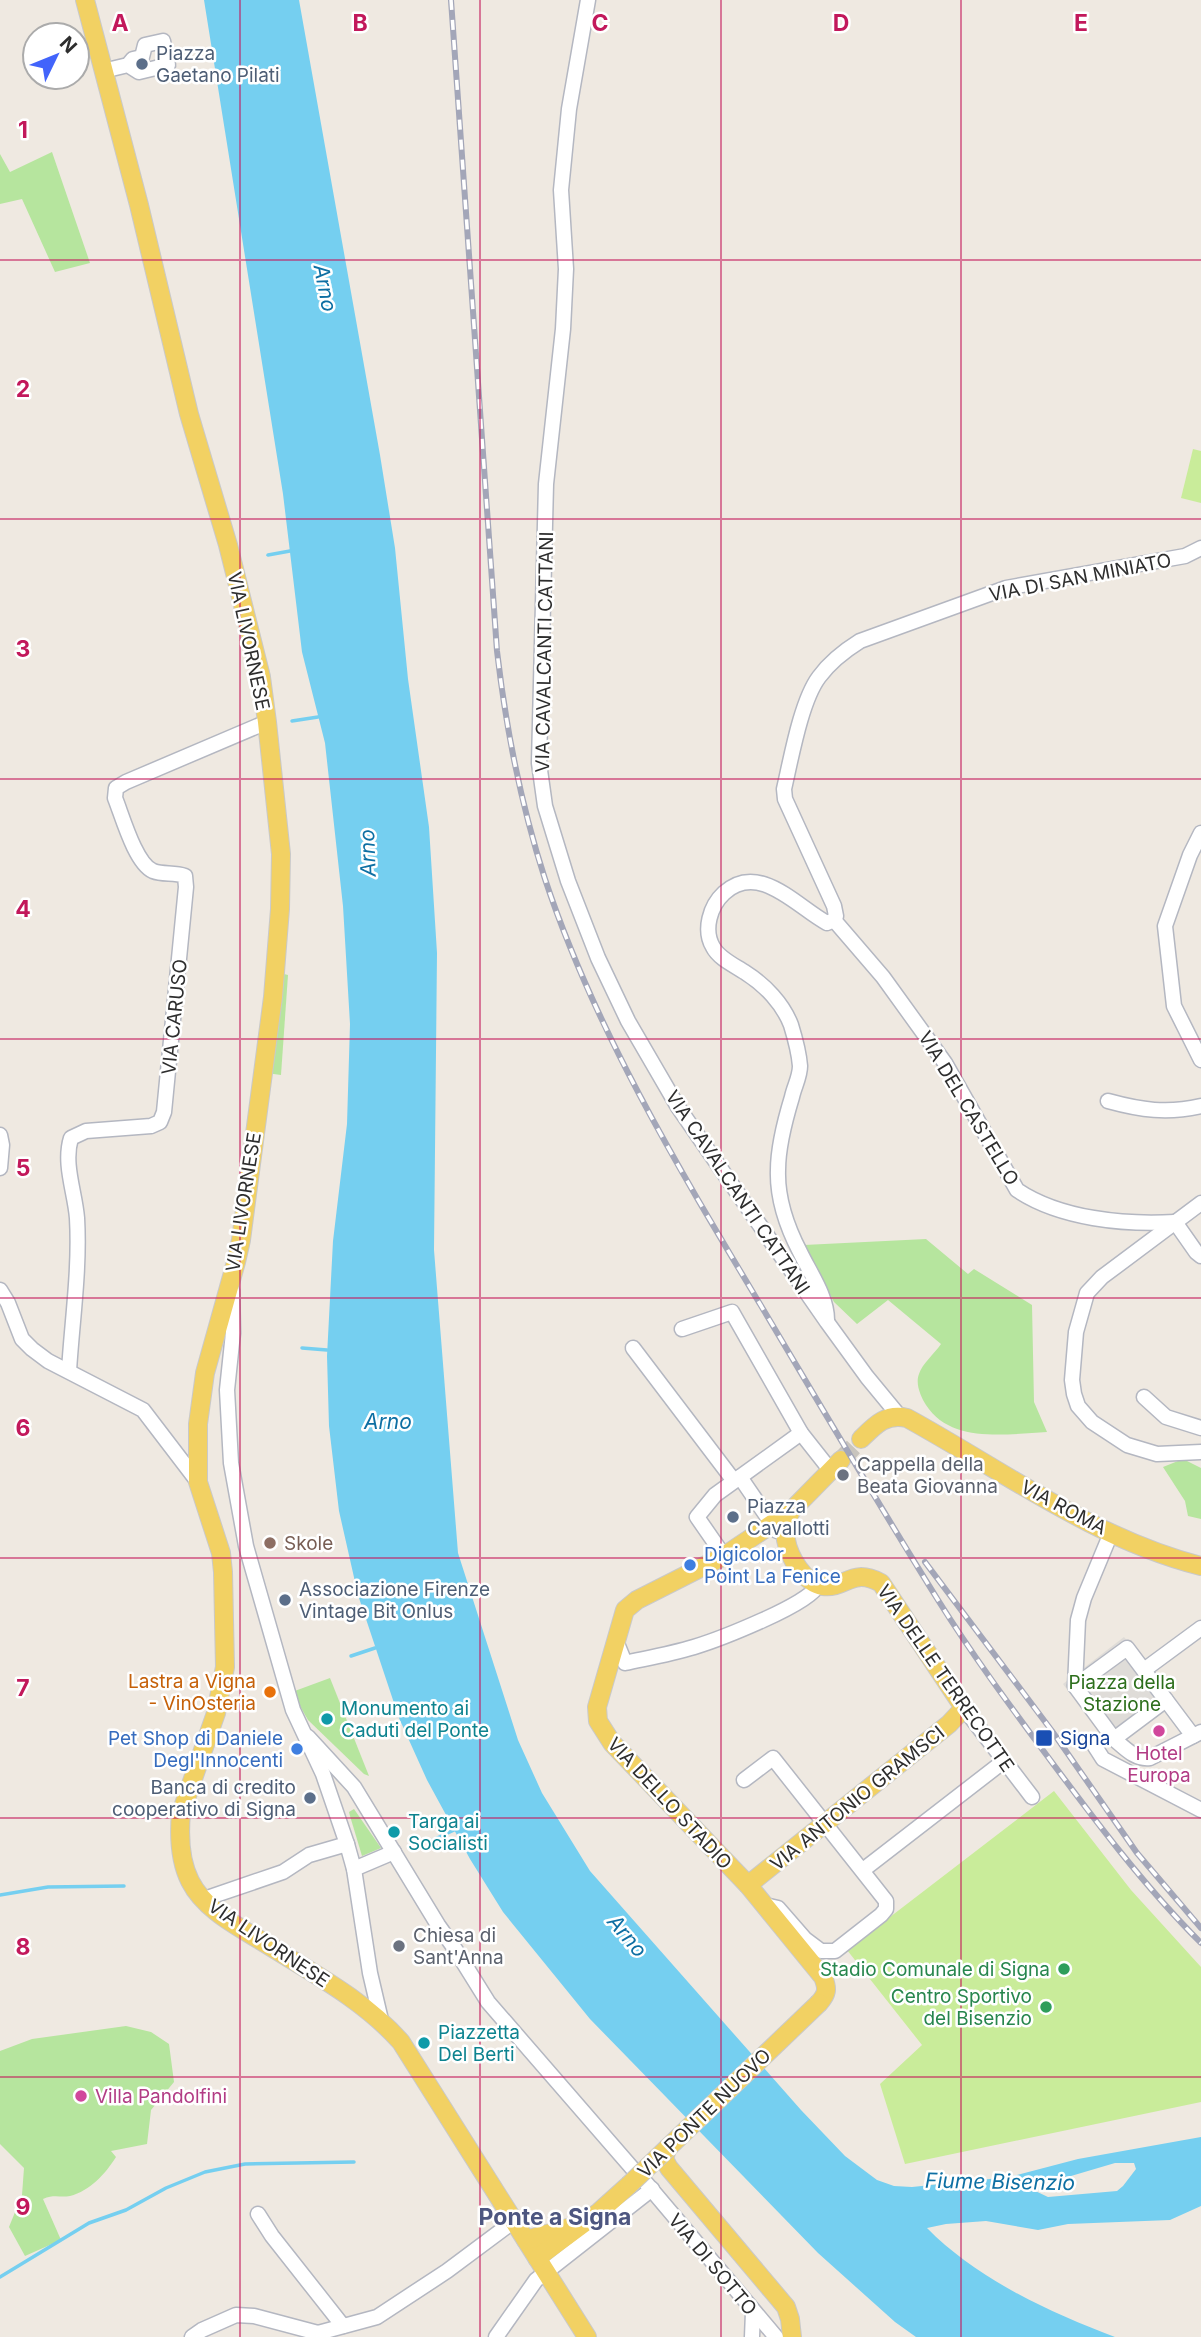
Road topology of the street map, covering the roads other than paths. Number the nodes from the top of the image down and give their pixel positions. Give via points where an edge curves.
1 (85, 0) edge
2 (588, 0) edge
3 (128, 65) dead end
4 (103, 71) junction
5 (1201, 548) edge
6 (267, 722) junction
7 (1201, 833) edge
8 (834, 920) junction
9 (1201, 1060) edge
10 (1108, 1101) dead end
11 (1201, 1106) edge
12 (0, 1135) edge
13 (0, 1168) edge
14 (1201, 1203) edge
15 (1175, 1222) junction
16 (1201, 1256) edge
17 (231, 1278) junction
18 (0, 1290) edge
19 (827, 1322) junction
20 (682, 1329) dead end
21 (633, 1348) dead end
22 (69, 1371) junction
23 (1144, 1397) dead end
24 (900, 1417) junction
25 (1201, 1428) edge
26 (801, 1433) junction
27 (861, 1439) tunnel mouth
28 (1201, 1452) edge
29 (836, 1466) joint
30 (737, 1479) junction
31 (198, 1482) junction
32 (790, 1512) junction
33 (772, 1524) junction
34 (1111, 1532) junction
35 (788, 1547) junction
36 (723, 1556) junction
37 (1201, 1566) edge
38 (818, 1585) junction
39 (1201, 1628) edge
40 (616, 1641) junction
41 (1144, 1670) junction
42 (1075, 1686) junction
43 (1166, 1700) junction
44 (964, 1708) junction
45 (299, 1727) junction
46 (1197, 1734) edge
47 (1114, 1738) junction
48 (1094, 1745) dead end
49 (1004, 1761) junction
50 (744, 1780) dead end
51 (1032, 1797) dead end
52 (1201, 1810) edge
53 (825, 1822) junction
54 (347, 1844) junction
55 (394, 1852) junction
56 (354, 1869) junction
57 (863, 1870) junction
58 (748, 1885) junction
59 (204, 1899) junction
60 (764, 1905) junction
61 (819, 2003) joint
62 (381, 2020) junction
63 (667, 2149) junction
64 (640, 2181) junction
65 (258, 2214) dead end
66 (587, 2220) junction
67 (514, 2221) junction
68 (526, 2240) junction
69 (542, 2265) junction
70 (753, 2312) junction
71 (343, 2326) junction
72 (505, 2330) edge
73 (318, 2335) edge
74 (192, 2337) edge
75 (496, 2337) edge
76 (587, 2337) edge
77 (752, 2337) edge
78 (776, 2337) edge
79 (792, 2337) edge

1 - 4 main road, VIA LIVORNESE
2 - 19 street, VIA CAVALCANTI CATTANI via 561,190 566,269 563,329 546,484 539,763 545,806 568,881 628,1021 678,1107
3 - 4 street
4 - 6 main road, VIA LIVORNESE via 189,414 228,545 261,677
5 - 8 street, VIA DI SAN MINIATO via 1185,556 1006,588 860,641 840,654 817,679 807,701 784,789 834,906
6 - 17 main road, VIA LIVORNESE via 281,854 280,909 273,997
6 - 22 street, VIA CARUSO via 116,788 115,798 142,861 149,870 185,876 186,887 160,1122 86,1131 71,1138 67,1152 77,1228
7 - 9 street via 1165,926 1174,1006
8 - 15 street, VIA DEL CASTELLO via 883,977 945,1063 1017,1190 1068,1213 1139,1224
8 - 19 street, VIA DEL CASTELLO via 827,923 775,888 753,882 725,892 709,918 713,948 782,1007 798,1050 800,1069 778,1170 782,1209 824,1301
10 - 11 street via 1144,1110
12 - 13 street
14 - 15 street
15 - 16 street
15 - 28 street via 1087,1293 1074,1350 1074,1394 1092,1422 1127,1445 1157,1454
17 - 31 main road, VIA LIVORNESE via 205,1373 198,1424
17 - 45 street via 233,1333 227,1390 231,1463 252,1574
18 - 22 street via 22,1339 48,1361
19 - 24 street, VIA CAVALCANTI CATTANI
20 - 26 street via 732,1312
21 - 30 street
22 - 31 street via 143,1410
23 - 25 street via 1166,1417
24 - 27 main road via 881,1420
24 - 34 main road, VIA ROMA
26 - 29 street
26 - 30 street
29 - 32 main road
30 - 33 street
30 - 36 street via 715,1495 697,1517
31 - 59 main road, VIA LIVORNESE via 220,1553 225,1610 225,1667 216,1713 183,1805 180,1827 184,1866
32 - 33 main road
32 - 35 main road via 785,1536
33 - 35 street
33 - 36 main road
34 - 37 main road, VIA ROMA
34 - 42 street via 1078,1620
35 - 38 main road via 805,1576
36 - 40 main road, VIA DELLO STADIO via 637,1600 625,1610
38 - 40 street via 813,1594 768,1618 695,1647 625,1663
38 - 44 main road, VIA DELLE TERRECOTTE via 862,1576 881,1583
39 - 41 street
40 - 58 main road, VIA DELLO STADIO via 597,1707 601,1730
41 - 42 street via 1127,1648
41 - 43 street
42 - 47 street
43 - 46 street
43 - 47 street
44 - 49 street, VIA DELLE TERRECOTTE
44 - 53 main road, VIA ANTONIO GRAMSCI
45 - 54 street via 323,1774
45 - 55 street, VIA DI SOTTO via 354,1787
46 - 47 street via 1142,1759
48 - 52 street via 1103,1759
49 - 51 street, VIA DELLE TERRECOTTE
49 - 57 street
50 - 53 street via 773,1758
53 - 57 street
53 - 58 main road, VIA ANTONIO GRAMSCI
54 - 56 street
54 - 59 street
55 - 56 street
55 - 64 street, VIA DI SOTTO via 488,2002
56 - 62 street
57 - 60 street, VIA DELLO STADIO via 887,1901 886,1909 835,1951 821,1951 778,1908
58 - 60 main road, VIA DELLO STADIO
59 - 62 main road, VIA LIVORNESE via 221,1915
60 - 61 main road, VIA DELLO STADIO via 823,1977 826,1994
61 - 63 main road, VIA PONTE NUOVO, bridge
62 - 67 main road, VIA LIVORNESE via 406,2049
63 - 64 main road, VIA PONTE NUOVO, bridge
63 - 79 main road via 664,2159 668,2168 786,2307
64 - 66 main road, VIA PONTE NUOVO
64 - 69 street
64 - 70 street, VIA DI SOTTO
65 - 71 street
66 - 68 main road, VIA PONTE NUOVO
66 - 69 main road, VIA PONTE NUOVO
67 - 68 main road, VIA LIVORNESE
67 - 71 street via 377,2317
68 - 69 main road, VIA LIVORNESE
69 - 72 street
69 - 76 main road, VIA LIVORNESE
70 - 77 street
70 - 78 street, VIA DI SOTTO
71 - 73 street
72 - 75 street
73 - 74 street via 236,2315

